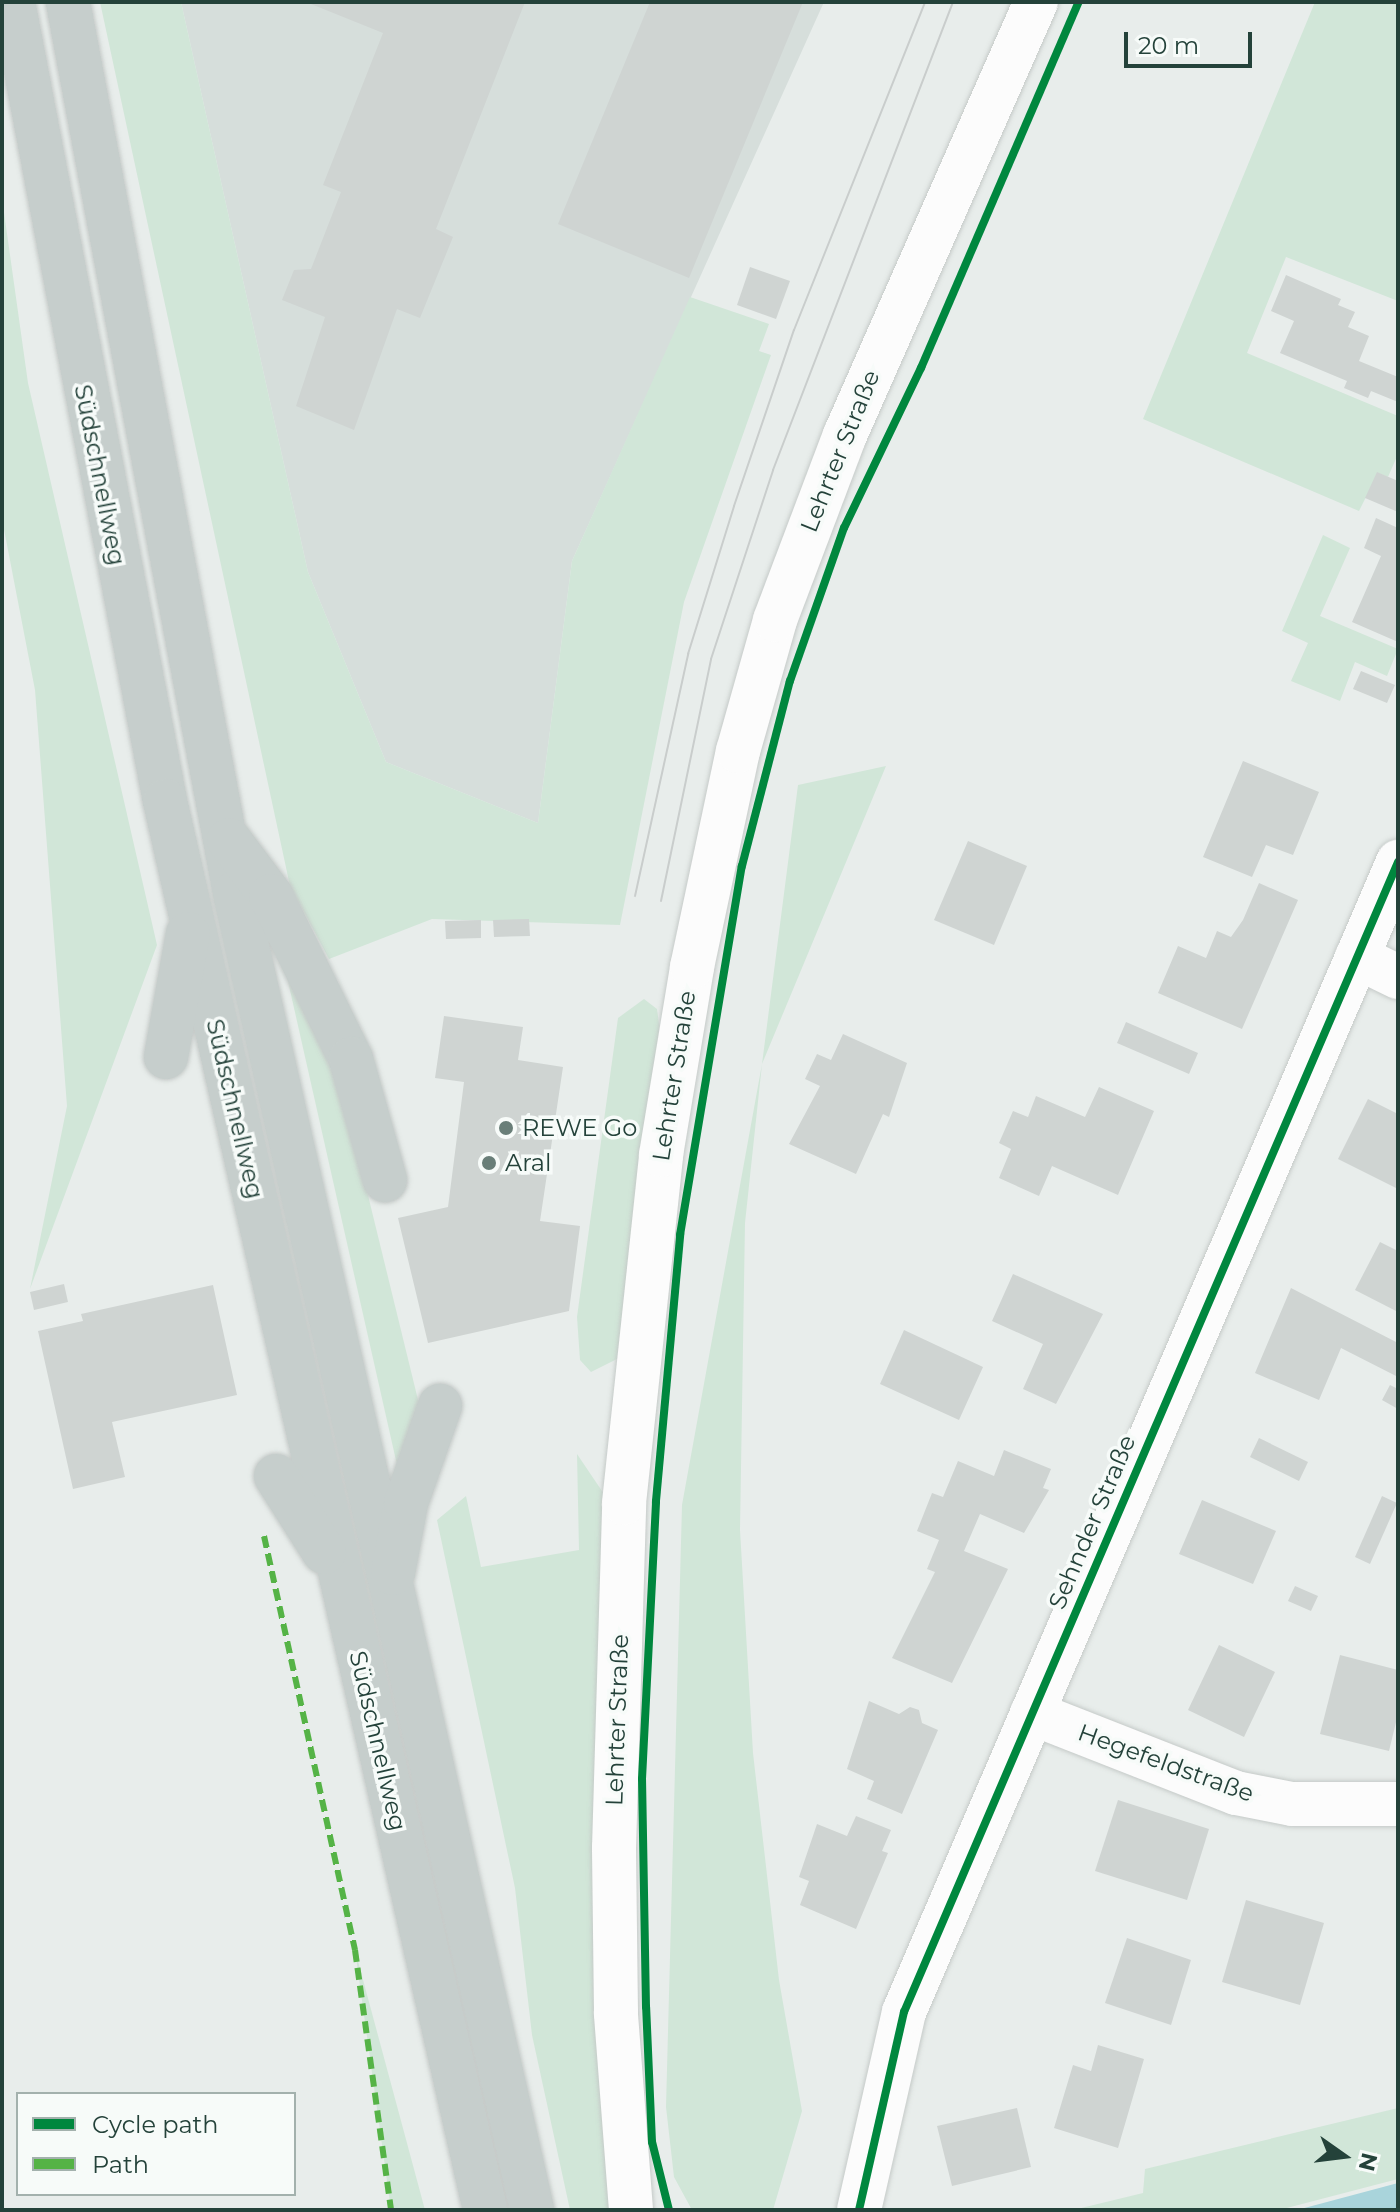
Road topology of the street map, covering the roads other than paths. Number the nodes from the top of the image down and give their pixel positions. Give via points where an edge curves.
1 (13, 2) edge
2 (68, 2) edge
3 (1036, 2) edge
4 (223, 832) junction
5 (1398, 862) edge
6 (192, 916) junction
7 (1357, 957) junction
8 (1398, 977) edge
9 (166, 1057) dead end
10 (385, 1180) dead end
11 (440, 1406) dead end
12 (276, 1476) dead end
13 (341, 1580) junction
14 (389, 1592) junction
15 (1032, 1713) junction
16 (1398, 1804) edge
17 (485, 2210) edge
18 (532, 2210) edge
19 (631, 2210) edge
20 (859, 2210) edge

1 - 6 highway, Südschnellweg via 78,362
2 - 4 highway, Südschnellweg
3 - 19 main road, Lehrter Straße via 845,435 775,620 738,751 692,967 661,1155 624,1503 614,1848 616,2013
4 - 10 highway via 271,896 351,1059
4 - 14 highway, Südschnellweg
5 - 7 main road, Sehnder Straße
6 - 9 highway
6 - 13 highway, Südschnellweg
7 - 8 main road
7 - 15 main road, Sehnder Straße
11 - 14 highway via 406,1503
12 - 13 highway
13 - 17 highway, Südschnellweg
14 - 18 highway, Südschnellweg
15 - 16 main road, Hegefeldstraße via 1236,1793 1292,1804
15 - 20 main road, Sehnder Straße via 904,2012

